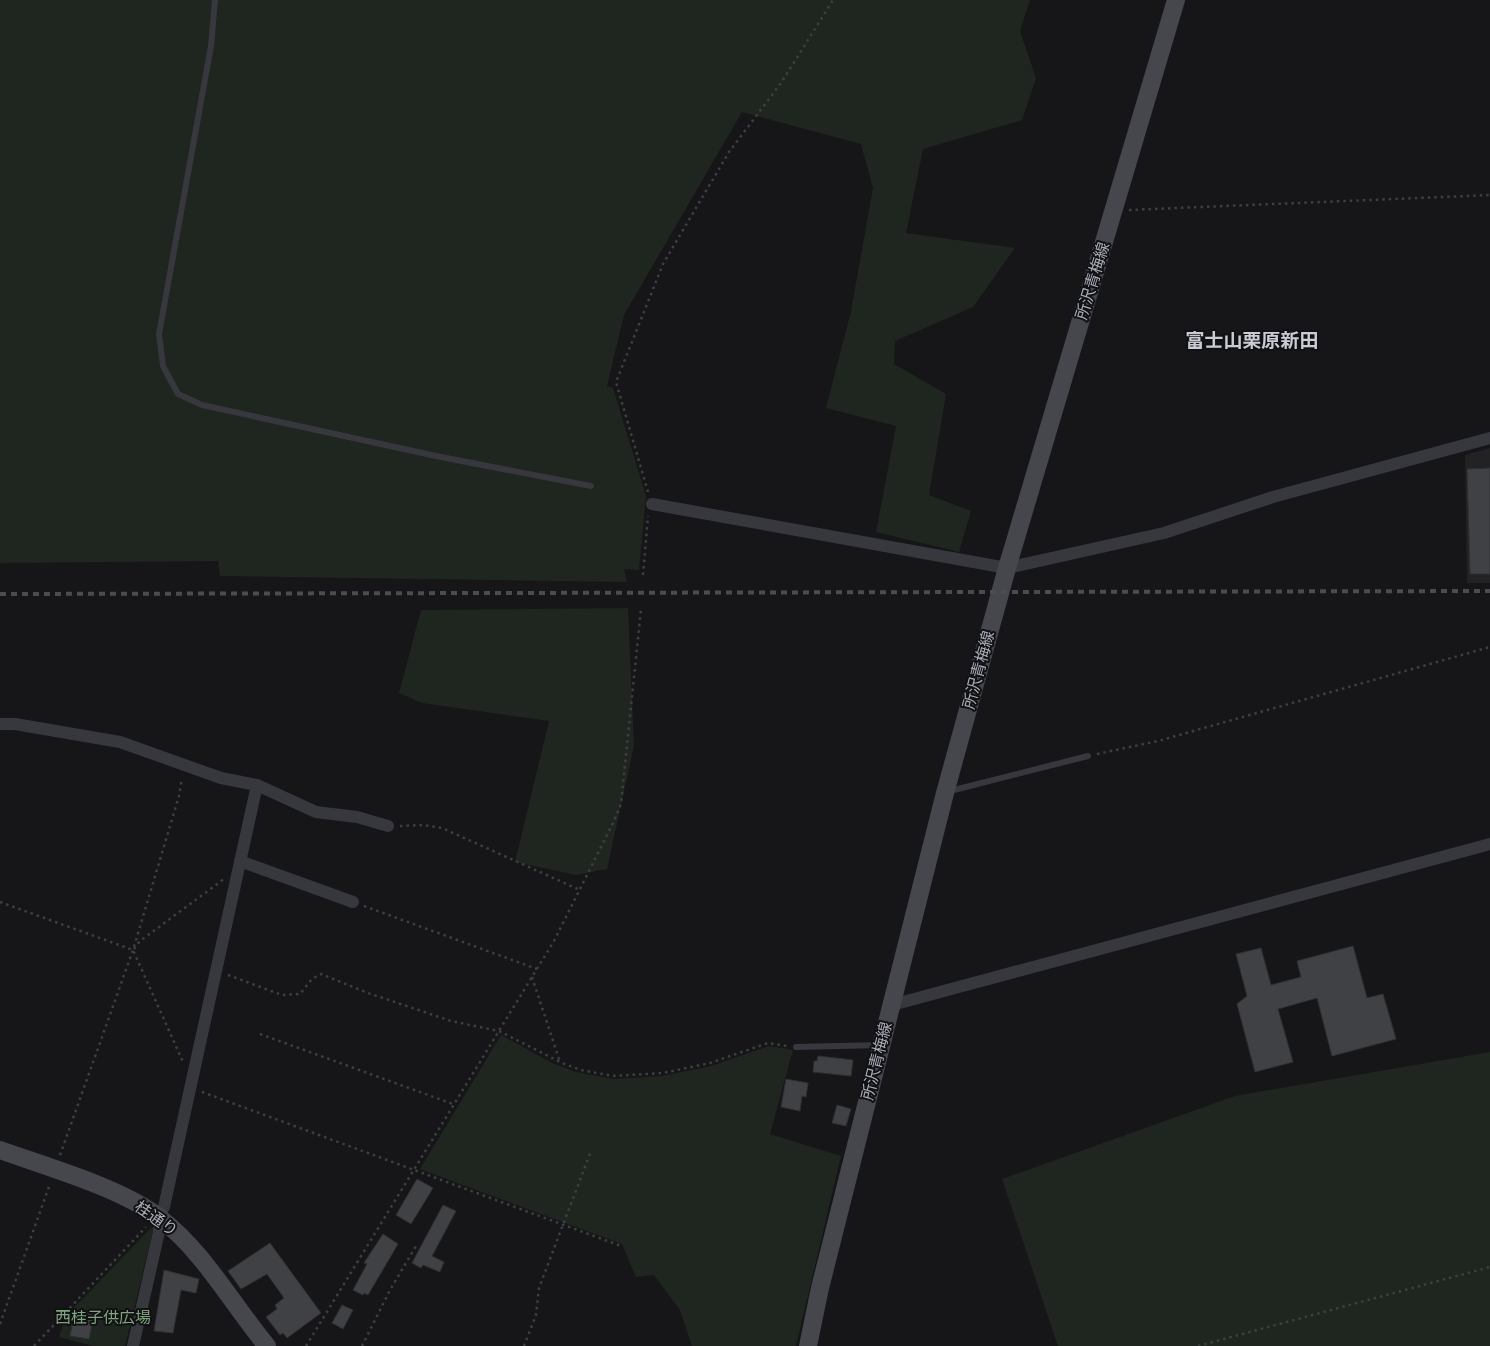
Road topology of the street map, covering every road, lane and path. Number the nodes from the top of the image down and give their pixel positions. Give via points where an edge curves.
1 (215, 0) edge
2 (833, 0) edge
3 (1176, 0) edge
4 (1490, 195) edge
5 (1114, 211) junction
6 (1490, 438) edge
7 (591, 486) dead end
8 (652, 504) junction
9 (1007, 568) junction
10 (643, 575) dead end
11 (641, 610) dead end
12 (1490, 647) edge
13 (0, 724) edge
14 (1088, 756) joint
15 (184, 763) junction
16 (257, 785) junction
17 (945, 792) junction
18 (388, 826) joint
19 (1490, 844) edge
20 (240, 861) junction
21 (236, 876) junction
22 (580, 890) junction
23 (0, 902) edge
24 (353, 902) joint
25 (133, 950) junction
26 (537, 969) junction
27 (216, 971) junction
28 (532, 977) junction
29 (892, 1005) junction
30 (499, 1032) junction
31 (260, 1034) dead end
32 (881, 1045) junction
33 (796, 1047) joint
34 (560, 1062) junction
35 (191, 1085) junction
36 (453, 1104) junction
37 (0, 1150) edge
38 (591, 1151) dead end
39 (55, 1170) junction
40 (415, 1170) junction
41 (159, 1217) junction
42 (565, 1225) junction
43 (416, 1246) dead end
44 (621, 1246) dead end
45 (1490, 1267) edge
46 (0, 1324) edge
47 (34, 1346) edge
48 (133, 1346) edge
49 (267, 1346) edge
50 (306, 1346) edge
51 (362, 1346) edge
52 (524, 1346) edge
53 (808, 1346) edge
54 (1198, 1346) edge

1 - 7 lane via 211,46 159,334 163,366 178,394 202,405
2 - 8 path via 781,83 729,152 663,264 616,382
3 - 5 main road, 所沢青梅線
4 - 5 path
5 - 9 main road, 所沢青梅線
6 - 9 street via 1272,497 1164,533
8 - 9 street
8 - 10 path via 648,513
9 - 17 main road, 所沢青梅線
11 - 22 path via 620,804
12 - 14 path via 1158,741
13 - 15 street via 120,742
14 - 17 lane
15 - 16 street via 221,778
15 - 25 path via 179,796
16 - 18 street via 316,812 357,817
16 - 20 street
17 - 29 main road, 所沢青梅線
18 - 22 path via 442,828
19 - 29 street
20 - 21 street
20 - 24 street
21 - 25 path via 221,880
21 - 27 street
22 - 26 path
23 - 25 path
24 - 26 path
25 - 35 path
25 - 39 path
26 - 28 path
27 - 30 path via 282,995 300,994 312,979 321,974 450,1020
27 - 35 street
28 - 30 path
28 - 34 path
29 - 32 main road, 所沢青梅線
30 - 34 path
30 - 36 path
31 - 36 path
32 - 33 lane
32 - 53 main road, 所沢青梅線
33 - 34 path via 768,1043 710,1063 663,1073 613,1076
35 - 40 path
35 - 41 street via 164,1207
36 - 40 path
37 - 39 main road, 桂通り
38 - 42 path
39 - 41 main road, 桂通り via 115,1193
39 - 46 path
40 - 42 path
40 - 50 path
41 - 47 path
41 - 48 street via 159,1232
41 - 49 main road, 桂通り via 184,1240
42 - 44 path
42 - 52 path via 539,1288 536,1315
43 - 51 path
45 - 54 path

